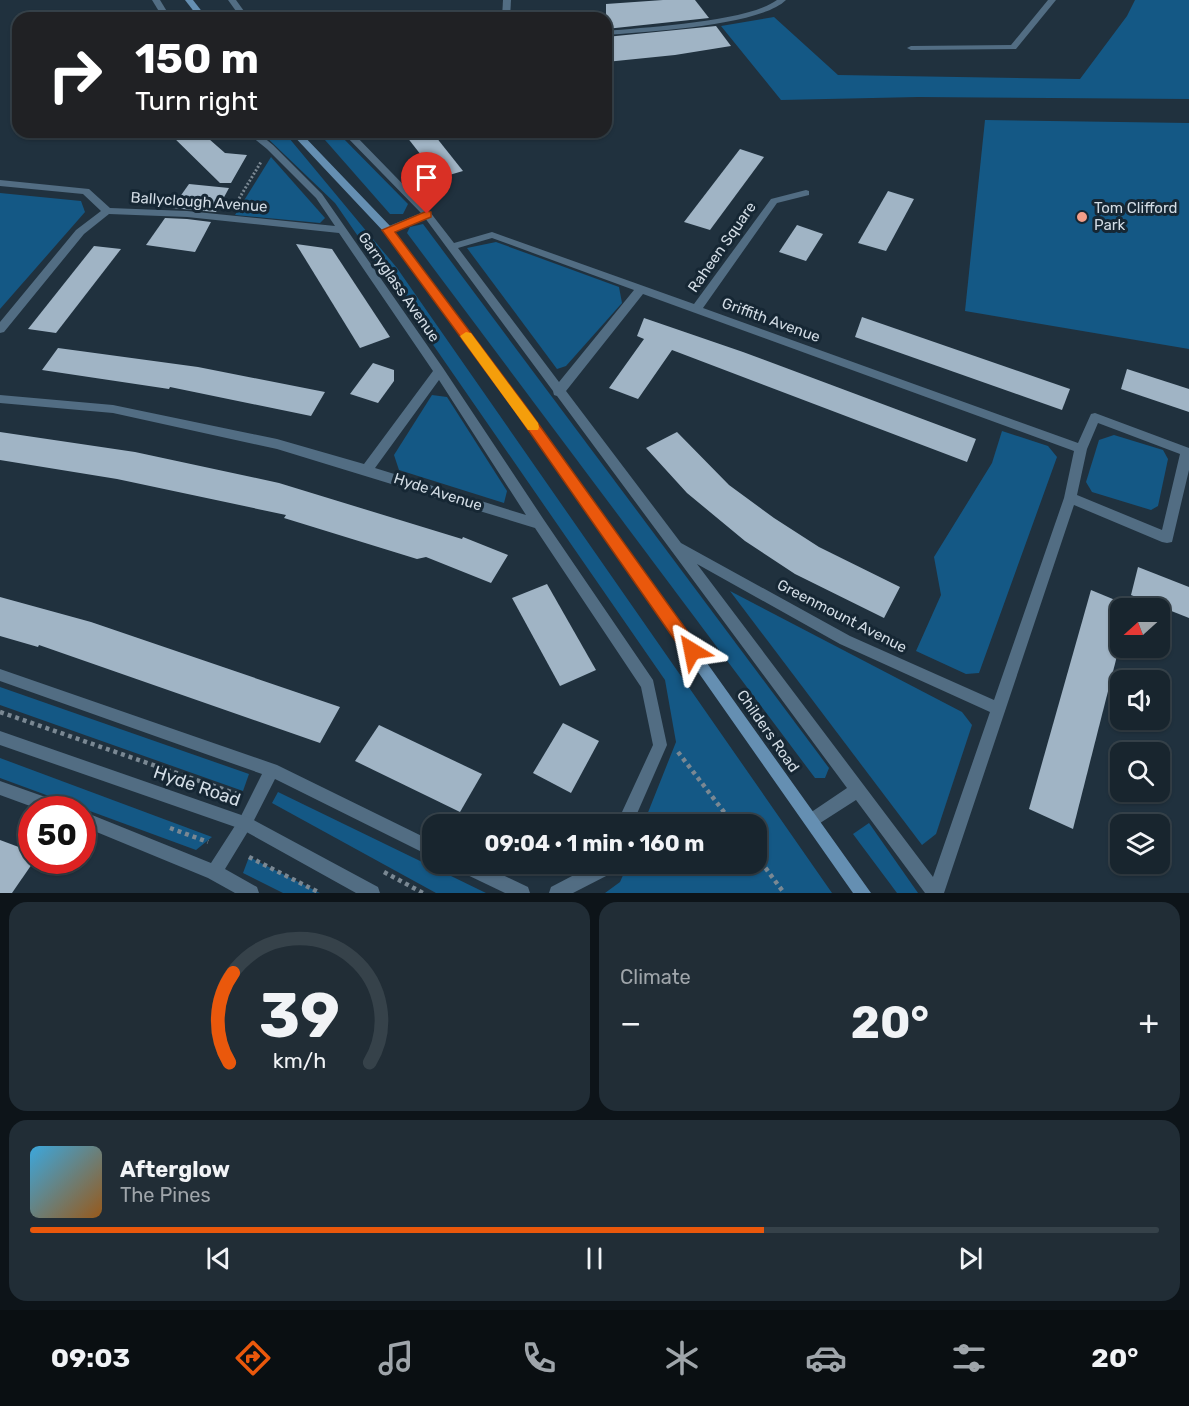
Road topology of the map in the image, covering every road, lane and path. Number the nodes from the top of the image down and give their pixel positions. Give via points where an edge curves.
1 (189, 0) edge
2 (782, 0) edge
3 (1052, 0) edge
4 (198, 12) edge
5 (612, 32) edge
6 (910, 48) dead end
7 (259, 138) edge
8 (301, 138) edge
9 (353, 138) edge
10 (270, 147) junction
11 (0, 183) edge
12 (806, 193) dead end
13 (107, 211) junction
14 (427, 214) junction
15 (228, 218) junction
16 (341, 230) junction
17 (388, 230) junction
18 (450, 247) junction
19 (641, 289) junction
20 (696, 309) junction
21 (0, 329) edge
22 (439, 371) junction
23 (558, 392) junction
24 (0, 399) edge
25 (1081, 449) junction
26 (367, 470) junction
27 (1070, 498) junction
28 (538, 524) junction
29 (674, 545) junction
30 (0, 675) edge
31 (999, 709) junction
32 (0, 738) edge
33 (660, 746) junction
34 (272, 770) junction
35 (0, 788) edge
36 (858, 790) junction
37 (23, 796) edge
38 (629, 814) edge
39 (726, 814) edge
40 (812, 820) junction
41 (245, 823) junction
42 (96, 824) edge
43 (422, 844) edge
44 (767, 870) edge
45 (214, 872) junction
46 (483, 874) edge
47 (593, 874) edge
48 (251, 893) edge
49 (372, 893) edge
50 (522, 893) edge
51 (557, 893) edge
52 (784, 893) edge
53 (863, 893) edge
54 (935, 893) edge

1 - 4 main road
2 - 5 street via 767,10 686,25
3 - 6 street via 1013,47
7 - 10 street, Garryglass Avenue
8 - 17 main road, Childers Road
9 - 14 street
10 - 15 path
10 - 16 street, Garryglass Avenue via 319,196
11 - 13 street via 86,191
12 - 20 street, Raheen Square via 774,201
13 - 15 street, Ballyclough Avenue
13 - 21 street via 80,232
14 - 17 street
14 - 18 street
15 - 16 street, Ballyclough Avenue
16 - 22 street, Garryglass Avenue
17 - 40 main road, Childers Road
18 - 19 street, Griffith Avenue via 492,235
18 - 23 street
19 - 20 street, Griffith Avenue
19 - 23 street
20 - 25 street, Griffith Avenue
22 - 26 street
22 - 28 street, Garryglass Avenue
23 - 29 street
24 - 26 street, Hyde Avenue via 113,409 277,444
25 - 27 street
25 - 27 street via 1095,417 1187,452 1167,538
26 - 28 street, Hyde Avenue
27 - 31 street
28 - 33 street via 648,685
29 - 31 street, Greenmount Avenue via 845,640
29 - 36 street
30 - 34 street
31 - 54 street
32 - 41 street, Hyde Road
33 - 38 street
33 - 39 path via 680,752
34 - 41 street
34 - 43 street
35 - 37 street
36 - 40 street
36 - 54 street
40 - 53 main road, Childers Road
41 - 45 street
41 - 49 street, Hyde Road
42 - 45 street
44 - 52 path
45 - 48 street
46 - 50 street
47 - 51 street

